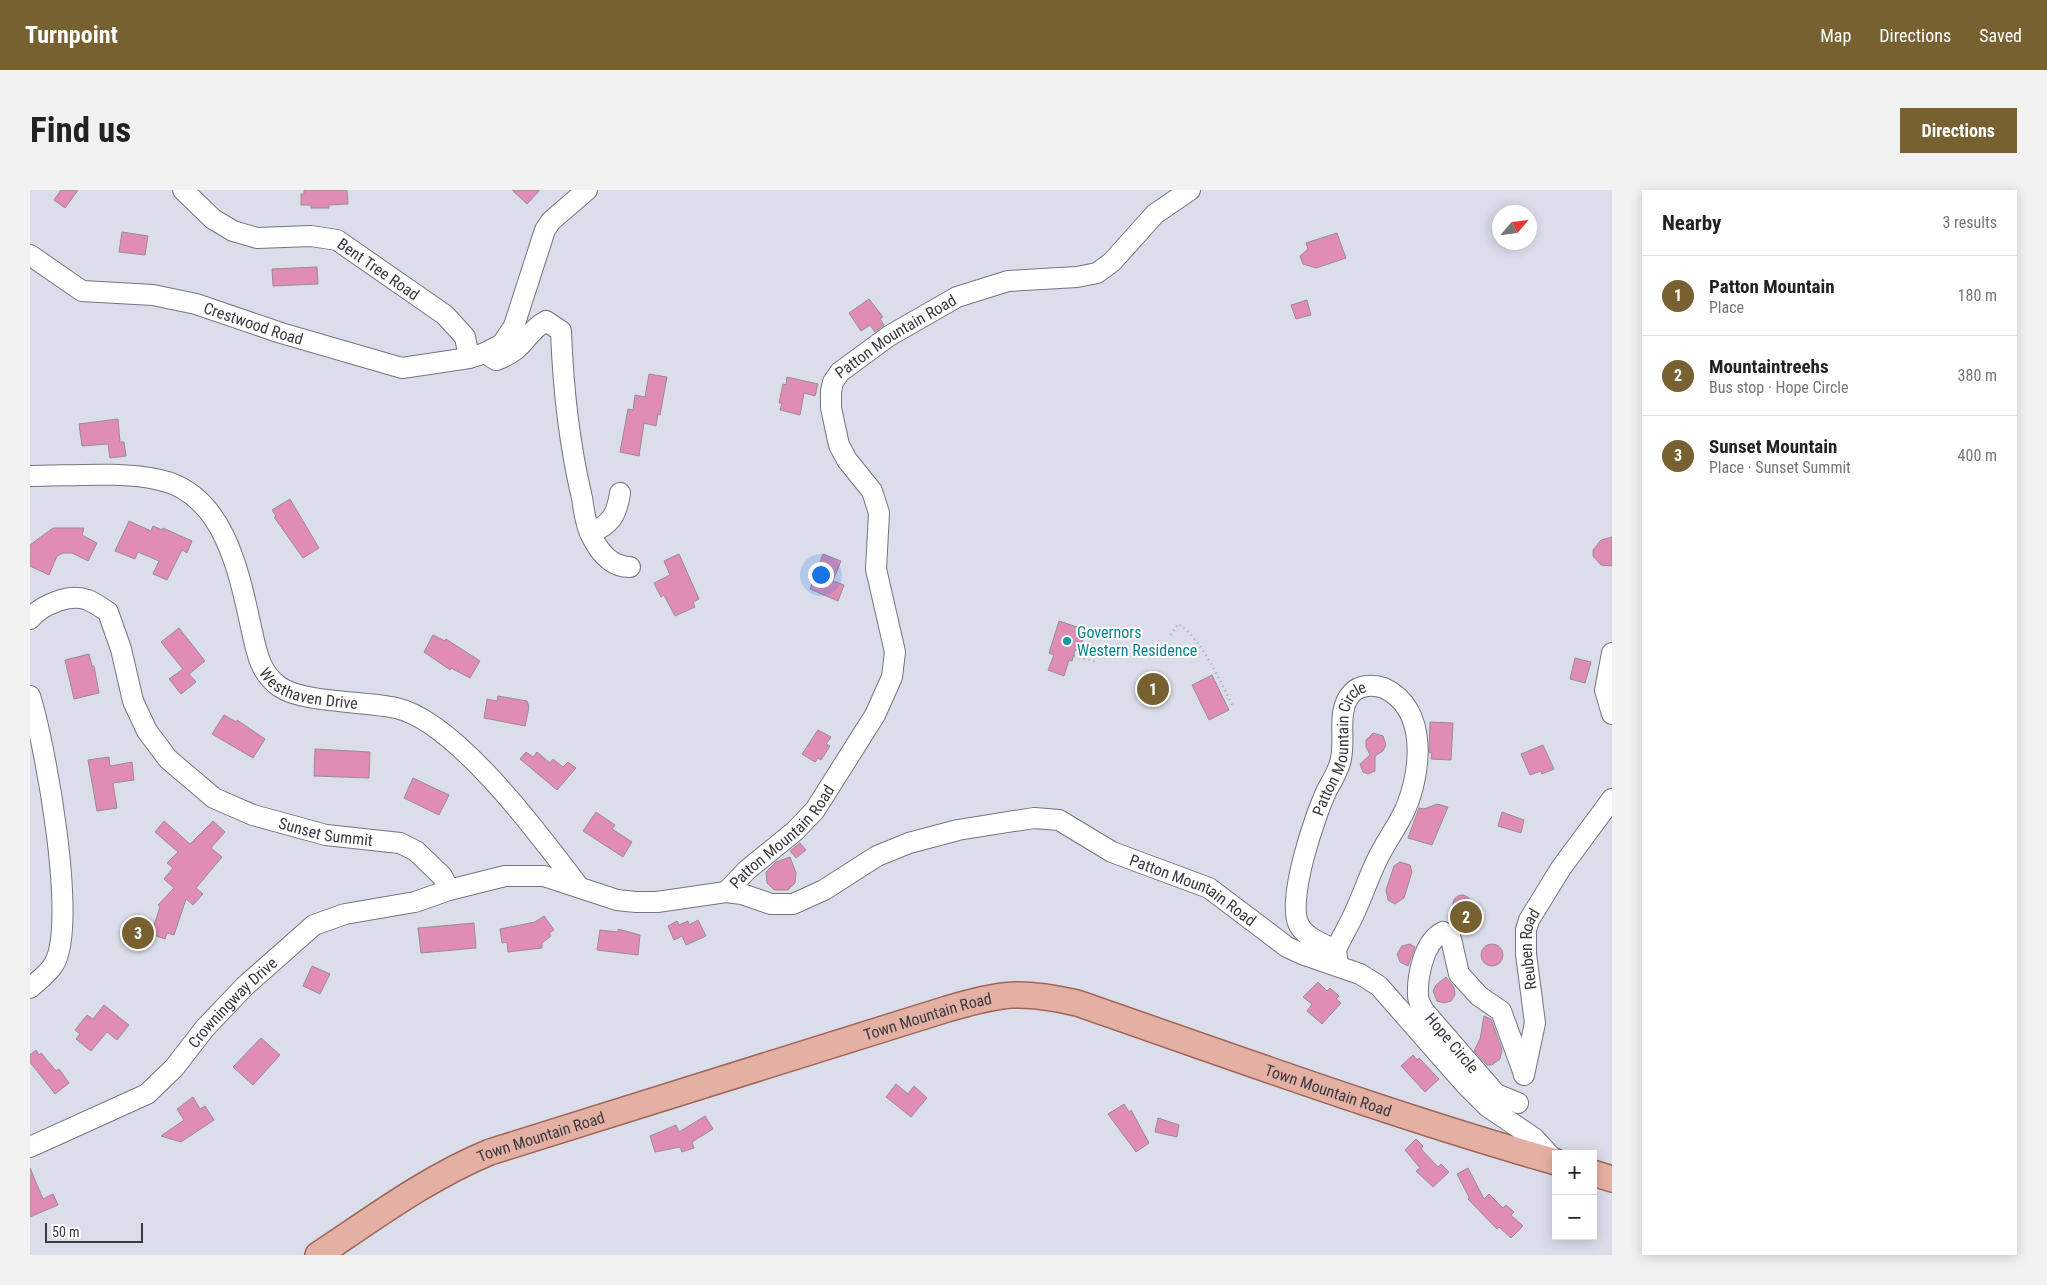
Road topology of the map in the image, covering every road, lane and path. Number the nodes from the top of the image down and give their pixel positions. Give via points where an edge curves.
1 (183, 190) edge
2 (587, 190) edge
3 (1190, 190) edge
4 (30, 255) edge
5 (477, 356) junction
6 (30, 476) edge
7 (620, 492) dead end
8 (590, 533) junction
9 (630, 567) dead end
10 (30, 619) edge
11 (1171, 635) dead end
12 (1612, 653) edge
13 (1074, 656) dead end
14 (1098, 662) dead end
15 (30, 696) edge
16 (1233, 707) dead end
17 (1612, 714) edge
18 (1612, 799) edge
19 (578, 887) junction
20 (449, 890) junction
21 (726, 892) junction
22 (1337, 957) junction
23 (30, 988) edge
24 (1524, 1074) junction
25 (1518, 1102) junction
26 (1514, 1123) junction
27 (30, 1147) edge
28 (1552, 1158) edge
29 (1552, 1160) edge
30 (1597, 1175) edge
31 (1612, 1179) edge
32 (318, 1255) edge

1 - 5 street, Bent Tree Road via 213,219 256,238 311,236 337,240 446,316
2 - 5 street, Crestwood Road via 545,230 514,326 502,344
3 - 21 street, Patton Mountain Road via 1155,214 1112,262 1097,273 1008,281 957,298 889,336 840,372 831,391 830,408 839,445 872,491 879,513 876,569 895,652 892,677 875,715 815,810
4 - 5 street, Crestwood Road via 82,291 153,295 196,304 402,368
5 - 8 street, Crestwood Road via 496,360 511,354 521,347 538,325 546,321 561,331 564,394
6 - 19 street, Westhaven Drive via 161,480 190,493 219,528 235,561 258,658 268,676 281,688 310,697 397,708 431,724 527,818
7 - 8 street via 618,510 600,529
8 - 9 street via 608,560 621,567
10 - 20 street, Sunset Summit via 35,612 69,598 86,599 108,612 121,648 133,701 147,731 168,759 214,798 253,815 326,835 400,843 416,851 442,876
11 - 16 path via 1178,624 1191,634
12 - 17 street via 1606,690
13 - 14 path
15 - 23 street via 56,827 63,909 62,935 55,963
18 - 24 street, Reuben Road via 1561,868 1529,920 1526,954 1536,1022
19 - 20 street via 544,876 505,876
19 - 21 street via 617,900 636,902
20 - 27 street, Crowningway Drive via 415,902 345,914 314,925 245,986 205,1028 174,1068 147,1094
21 - 22 street, Patton Mountain Road via 771,904 792,904 824,890 860,866 901,846 958,830 1048,818 1070,825 1099,845 1126,858 1209,888 1287,947 1302,954
22 - 22 street, Patton Mountain Circle via 1377,860 1404,811 1416,769 1416,727 1410,714 1394,695 1373,686 1357,689 1344,708 1341,762 1310,838 1298,886 1298,924 1307,935
22 - 26 street, Patton Mountain Road via 1379,986 1465,1084 1488,1106
24 - 25 street, Reuben Road
24 - 25 street, Hope Circle via 1501,1011 1479,996 1459,974 1451,938 1443,932 1434,936 1425,952 1419,982 1418,998 1424,1011 1496,1094
25 - 26 street, Reuben Road
26 - 28 street, Patton Mountain Road
29 - 32 main road, Town Mountain Road via 1391,1112 1077,1003 1014,993 993,996 490,1152 421,1185
30 - 31 main road

